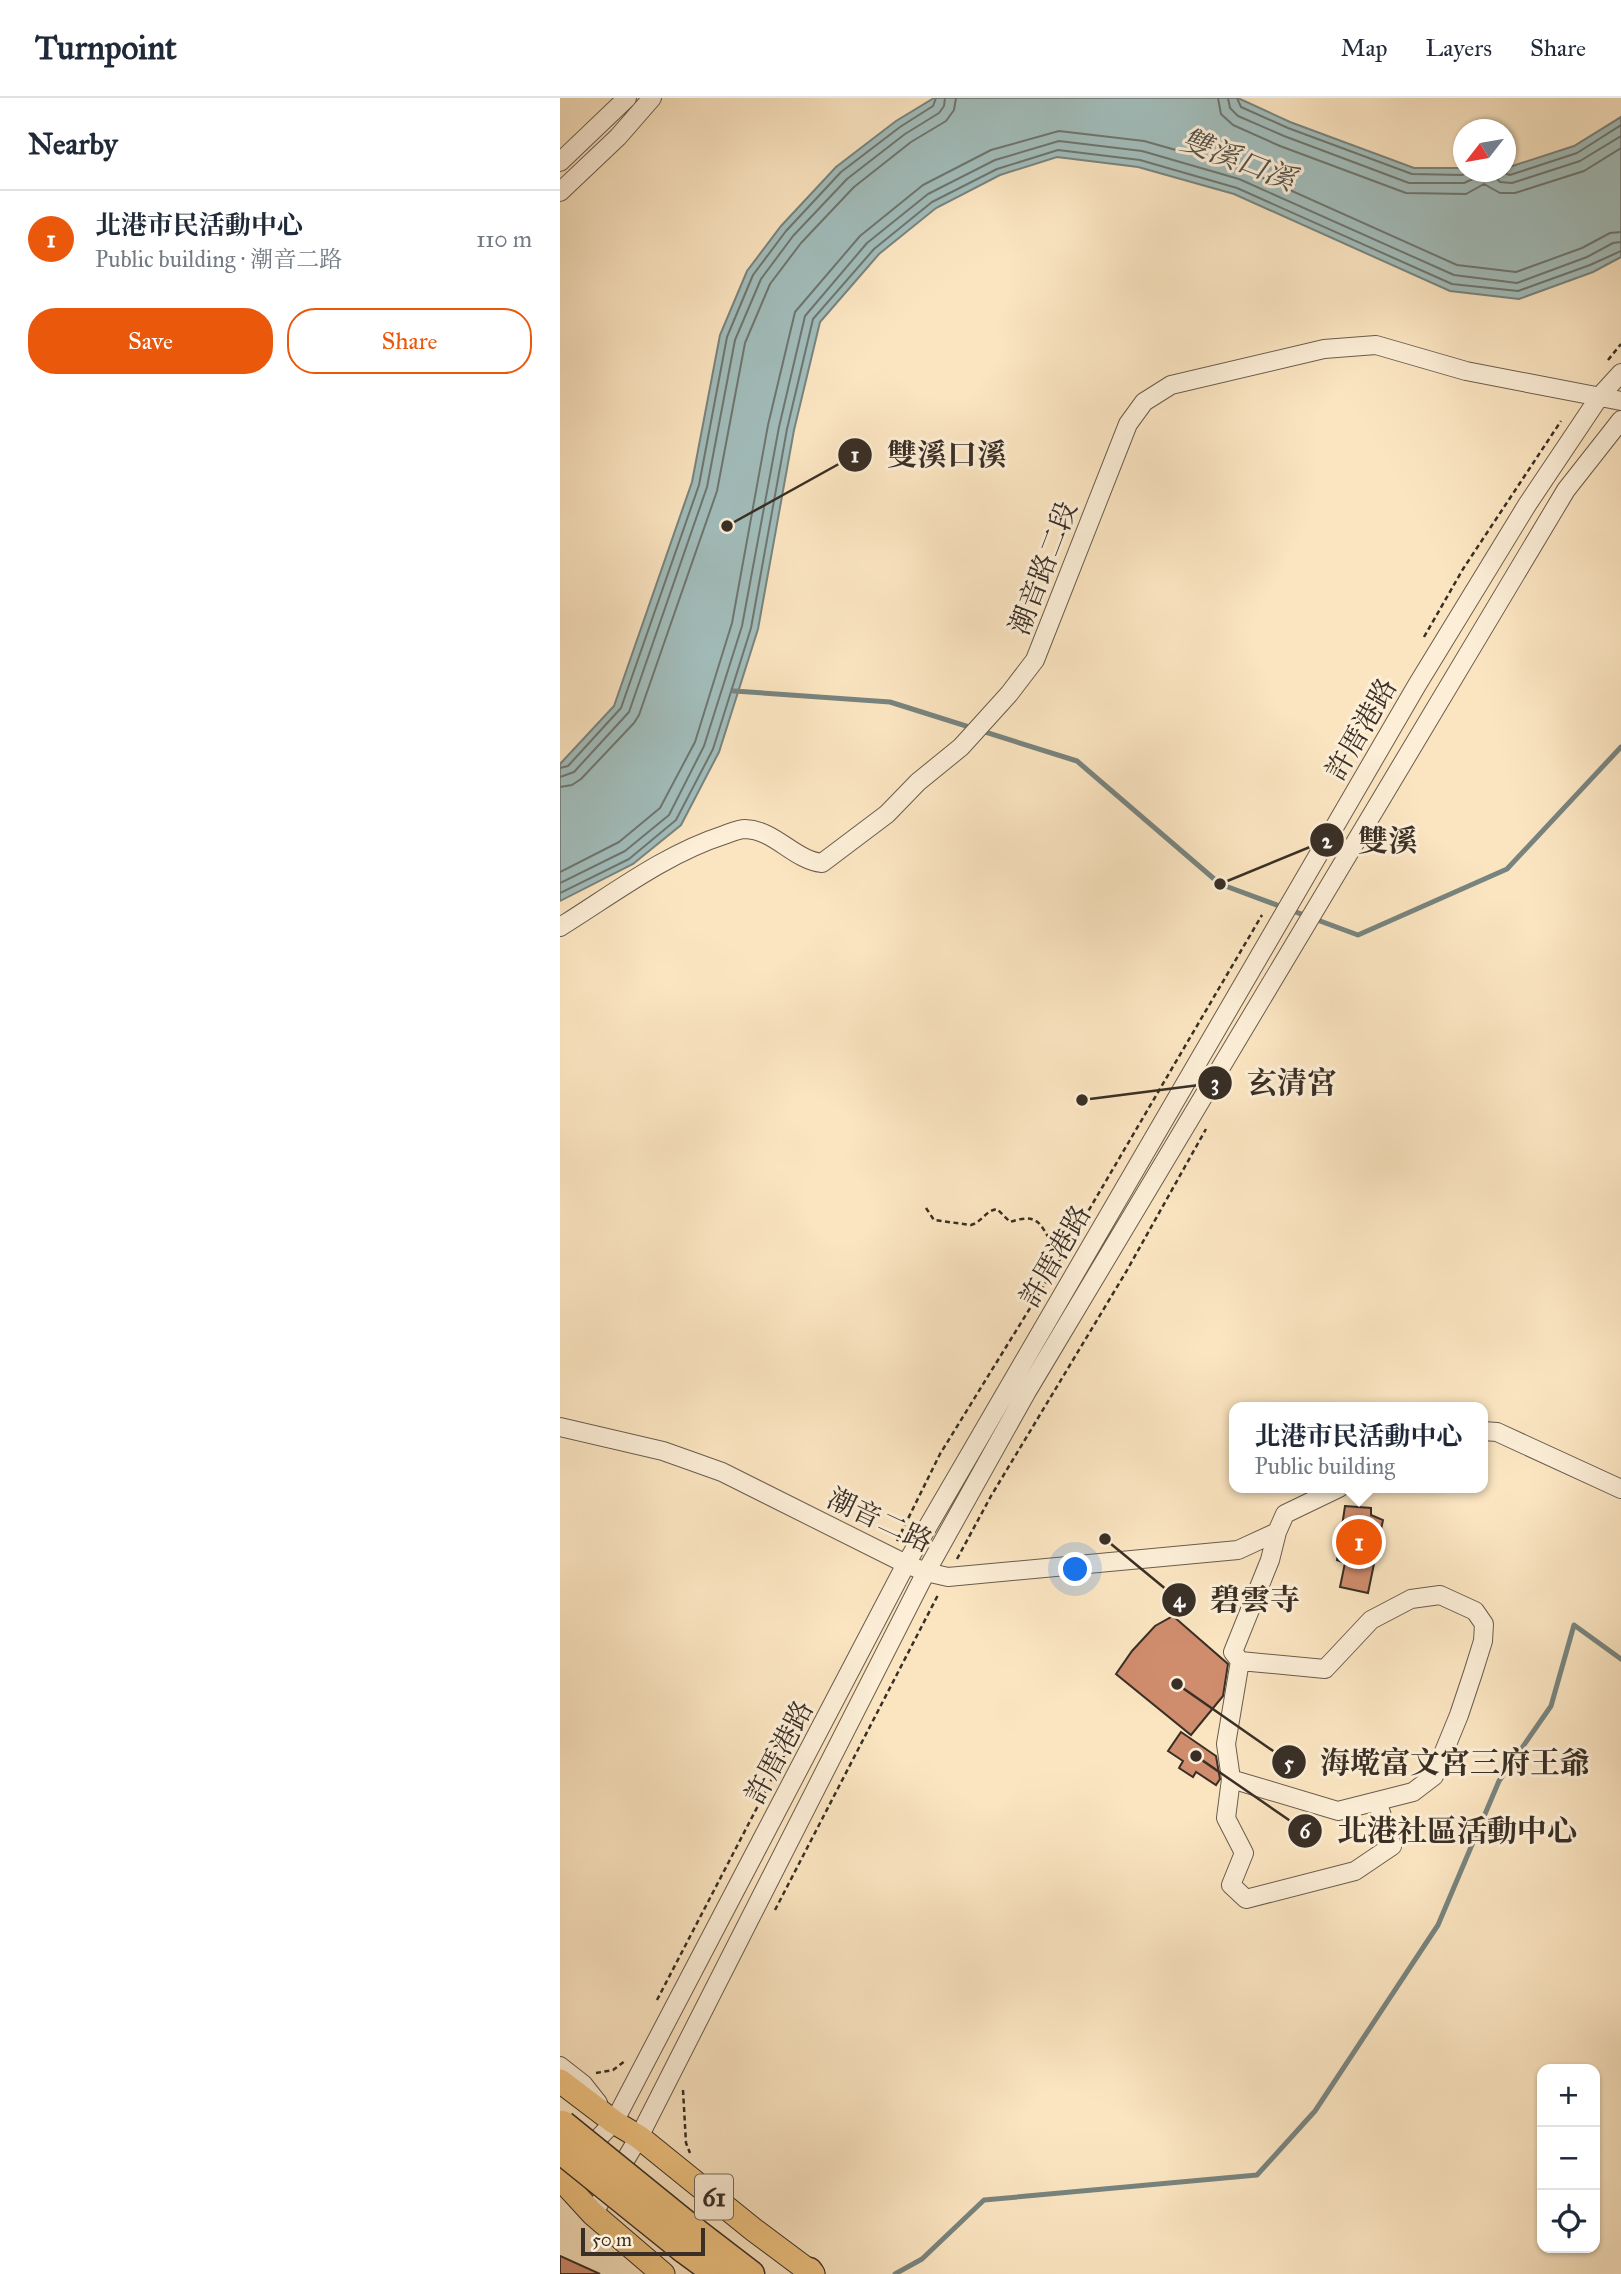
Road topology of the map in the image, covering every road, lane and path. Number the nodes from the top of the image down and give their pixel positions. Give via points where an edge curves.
1 (627, 98) edge
2 (652, 98) edge
3 (560, 162) edge
4 (560, 192) edge
5 (1621, 373) edge
6 (1613, 399) edge
7 (1621, 421) edge
8 (560, 926) edge
9 (1206, 1129) dead end
10 (926, 1208) dead end
11 (1063, 1254) dead end
12 (560, 1427) edge
13 (1488, 1431) edge
14 (1621, 1489) edge
15 (1329, 1493) edge
16 (1277, 1532) junction
17 (906, 1564) junction
18 (926, 1572) junction
19 (948, 1577) junction
20 (1240, 1661) junction
21 (1231, 1779) junction
22 (1377, 1801) junction
23 (771, 1919) dead end
24 (560, 2066) edge
25 (560, 2081) edge
26 (682, 2089) dead end
27 (614, 2122) junction
28 (562, 2123) edge
29 (639, 2137) junction
30 (560, 2150) edge
31 (690, 2154) dead end
32 (560, 2178) edge
33 (593, 2214) junction
34 (689, 2240) junction
35 (811, 2273) edge
36 (663, 2274) edge
37 (717, 2274) edge
38 (751, 2274) edge

1 - 3 street
2 - 4 street
5 - 6 street, 許厝港路
6 - 8 street, 潮音路二段 via 1466,371 1376,345 1324,349 1171,385 1144,401 1128,424 1035,660 961,747 887,814 822,863 808,861 787,845 744,829 705,841
6 - 17 street, 許厝港路 via 1527,506 1451,629
7 - 18 street, 許厝港路 via 1566,490 1026,1393
9 - 19 path
10 - 11 path via 934,1220 971,1225 997,1209 1010,1222 1032,1218
12 - 17 street, 潮音二路 via 663,1451 722,1472
13 - 14 street
15 - 16 street, 潮音二路 via 1285,1514
16 - 19 street, 潮音二路 via 1238,1550
16 - 20 street via 1233,1652
17 - 18 street, 潮音二路
17 - 27 street, 許厝港路
18 - 19 street, 潮音二路
18 - 29 street, 許厝港路
19 - 23 path
20 - 21 street via 1226,1744
20 - 22 street via 1325,1669 1371,1620 1411,1599 1440,1595 1475,1611 1484,1625 1483,1641 1434,1776 1413,1792
21 - 22 street via 1338,1811
21 - 22 street via 1226,1818 1244,1853 1231,1885 1246,1899 1355,1871 1392,1846
24 - 27 street via 583,2084
25 - 27 main road, 61
26 - 31 path
27 - 29 main road, 61
27 - 32 street, 許厝港路
28 - 34 highway, 61, bridge
29 - 33 street, 許厝港路
29 - 35 main road, 61
30 - 34 highway, 61, bridge
32 - 33 main road
33 - 36 main road
34 - 37 highway, 61
34 - 38 highway, 61

